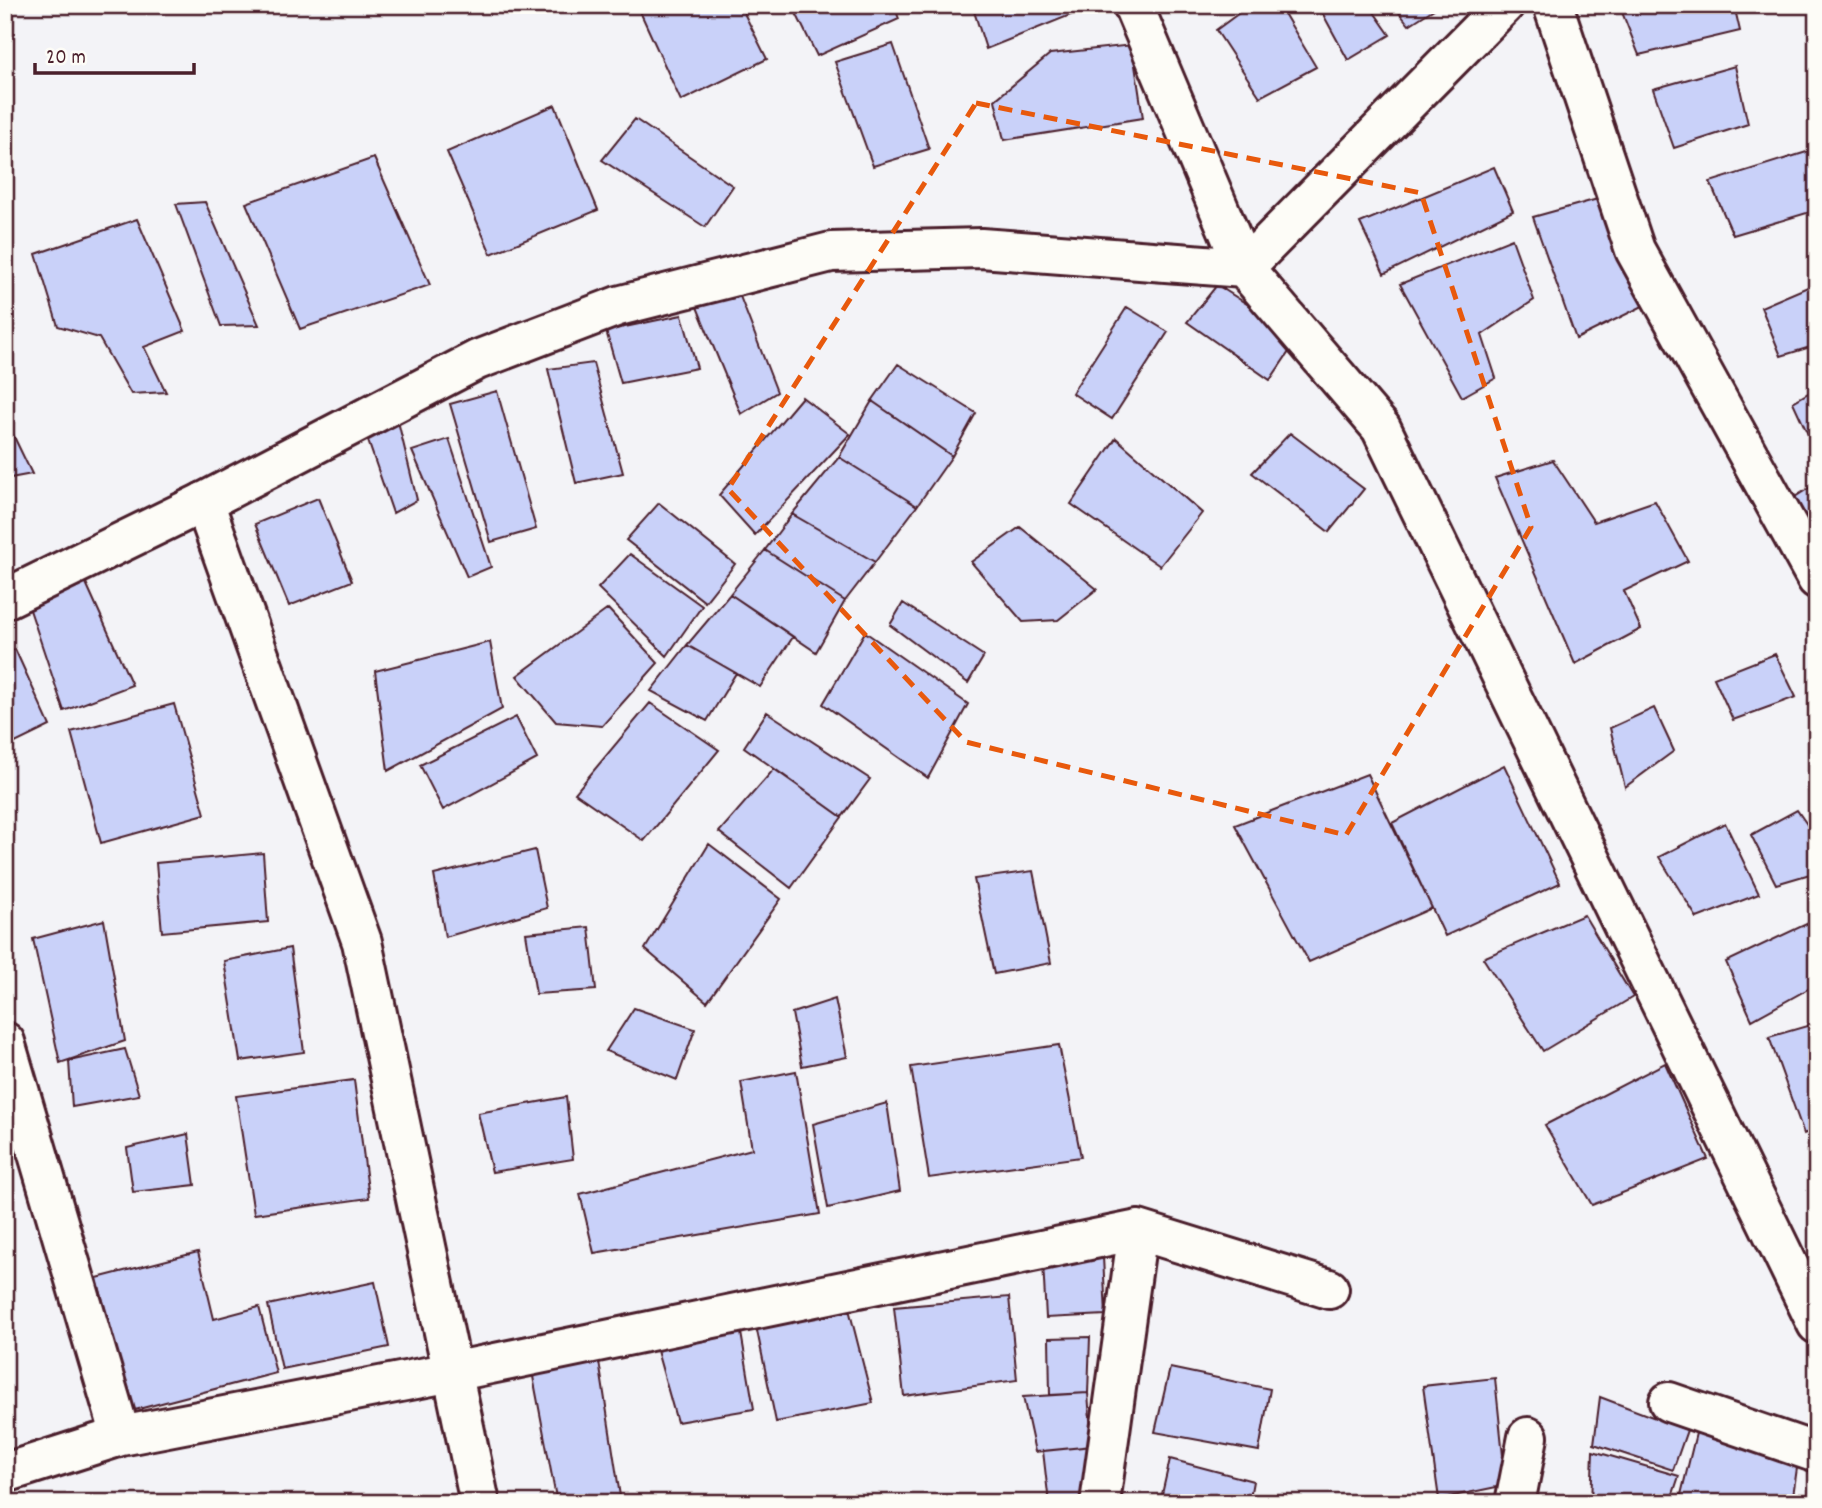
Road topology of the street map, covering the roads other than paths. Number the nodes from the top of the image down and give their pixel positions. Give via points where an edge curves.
1 (1133, 5) edge
2 (1504, 5) edge
3 (1553, 5) edge
4 (1244, 268) junction
5 (204, 502) junction
6 (1817, 579) edge
7 (5, 599) edge
8 (5, 1042) edge
9 (1138, 1230) junction
10 (1329, 1289) dead end
11 (1817, 1324) edge
12 (452, 1372) junction
13 (1669, 1402) dead end
14 (121, 1436) junction
15 (1528, 1437) dead end
16 (1817, 1453) edge
17 (5, 1473) edge
18 (480, 1503) edge
19 (1100, 1503) edge
20 (1515, 1503) edge

1 - 4 street
2 - 4 street
3 - 6 street via 1635,250
4 - 5 street via 981,248 831,252 618,306 477,360
4 - 11 street via 1381,428
5 - 7 street
5 - 12 street via 362,942
8 - 14 street
9 - 10 street
9 - 12 street
9 - 19 street
12 - 14 street
12 - 18 street
13 - 16 street
14 - 17 street
15 - 20 street

